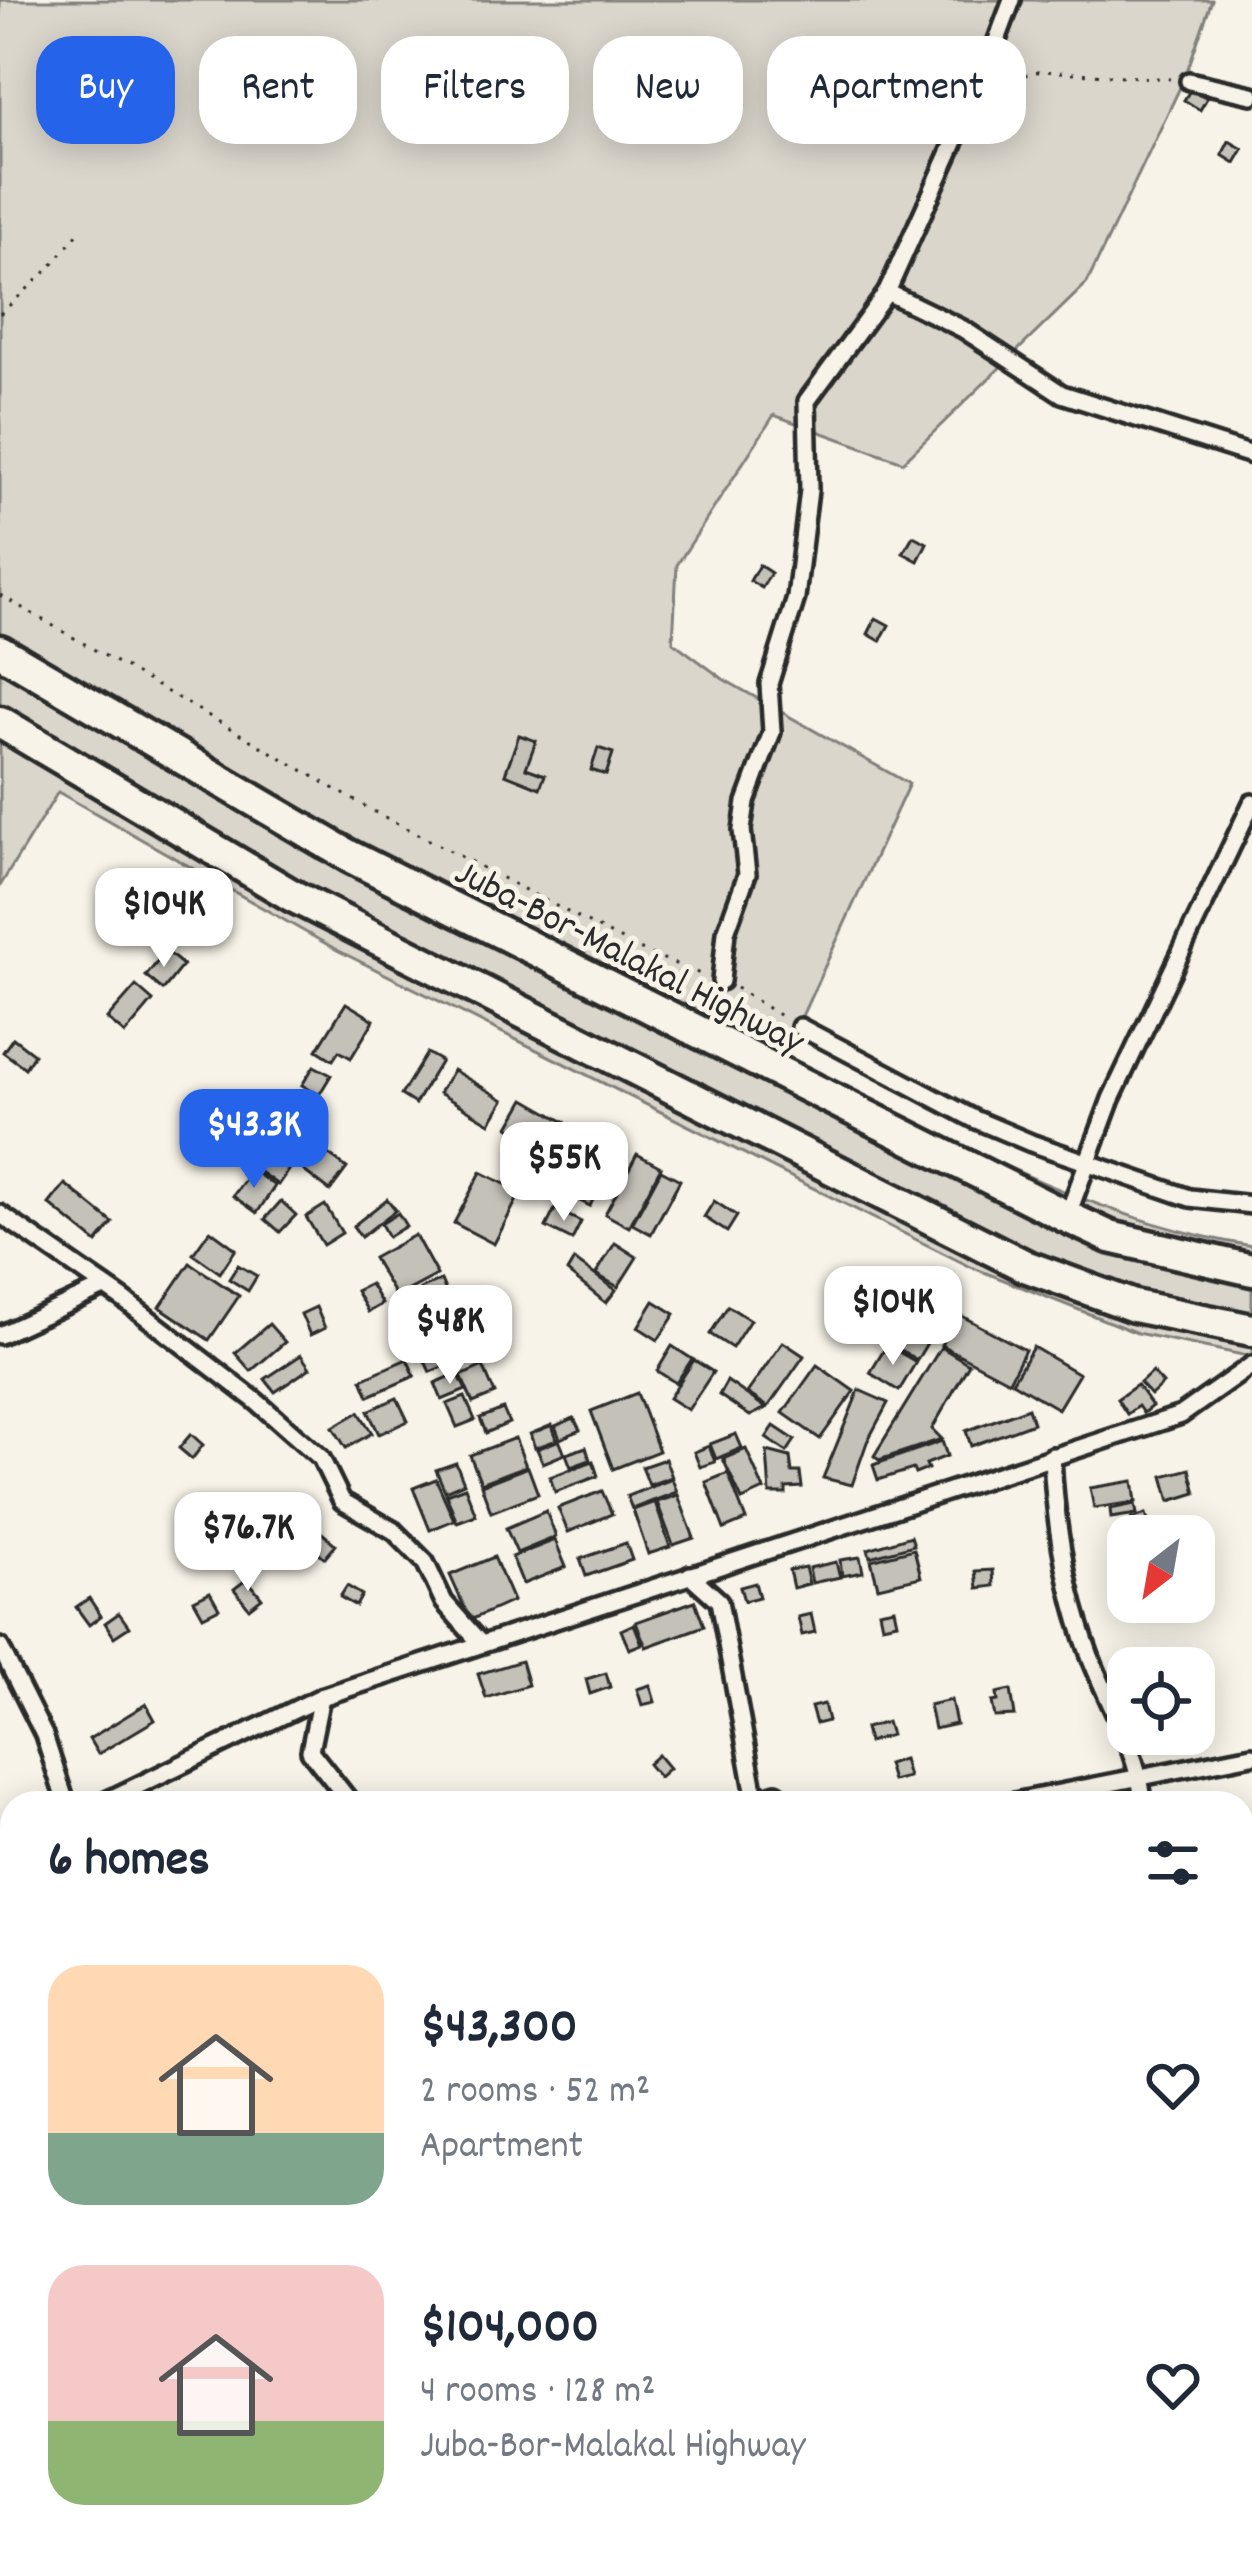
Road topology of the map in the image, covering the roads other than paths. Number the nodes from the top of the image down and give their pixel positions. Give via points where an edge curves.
1 (1012, 0) edge
2 (1190, 81) road end
3 (1252, 95) edge
4 (887, 292) junction
5 (1252, 454) edge
6 (0, 651) edge
7 (0, 722) edge
8 (1252, 803) edge
9 (721, 981) road end
10 (800, 1028) road end
11 (1089, 1162) junction
12 (1252, 1205) edge
13 (0, 1214) edge
14 (1067, 1217) junction
15 (1252, 1270) edge
16 (104, 1287) junction
17 (1252, 1330) edge
18 (0, 1335) edge
19 (1252, 1365) edge
20 (1052, 1456) junction
21 (690, 1575) junction
22 (481, 1644) junction
23 (0, 1647) edge
24 (321, 1697) junction
25 (1252, 1755) edge
26 (1141, 1778) junction
27 (62, 1791) edge
28 (127, 1791) edge
29 (342, 1791) edge
30 (754, 1791) edge
31 (1059, 1791) edge
32 (1142, 1791) edge

1 - 4 street
2 - 3 street
4 - 5 street via 1062,394
4 - 9 street via 807,401 796,598 769,684 772,732 746,802 747,874 726,932
6 - 14 highway, Juba-Bor-Malakal Highway via 349,856
7 - 17 highway via 291,895 1025,1266 1134,1306
8 - 11 street via 1111,1099
10 - 11 street via 974,1119
11 - 12 street via 1190,1198
11 - 14 street
13 - 16 street
14 - 15 highway, Juba-Bor-Malakal Highway via 1110,1237
16 - 18 street
16 - 22 street via 322,1458 342,1501 394,1531 425,1562 444,1602
19 - 20 street via 1181,1415
20 - 21 street
20 - 26 street via 1066,1576
21 - 22 street
21 - 30 street via 719,1601
22 - 24 street
23 - 27 street
24 - 28 street
24 - 29 street via 310,1751
25 - 26 street
26 - 31 street
26 - 32 street

